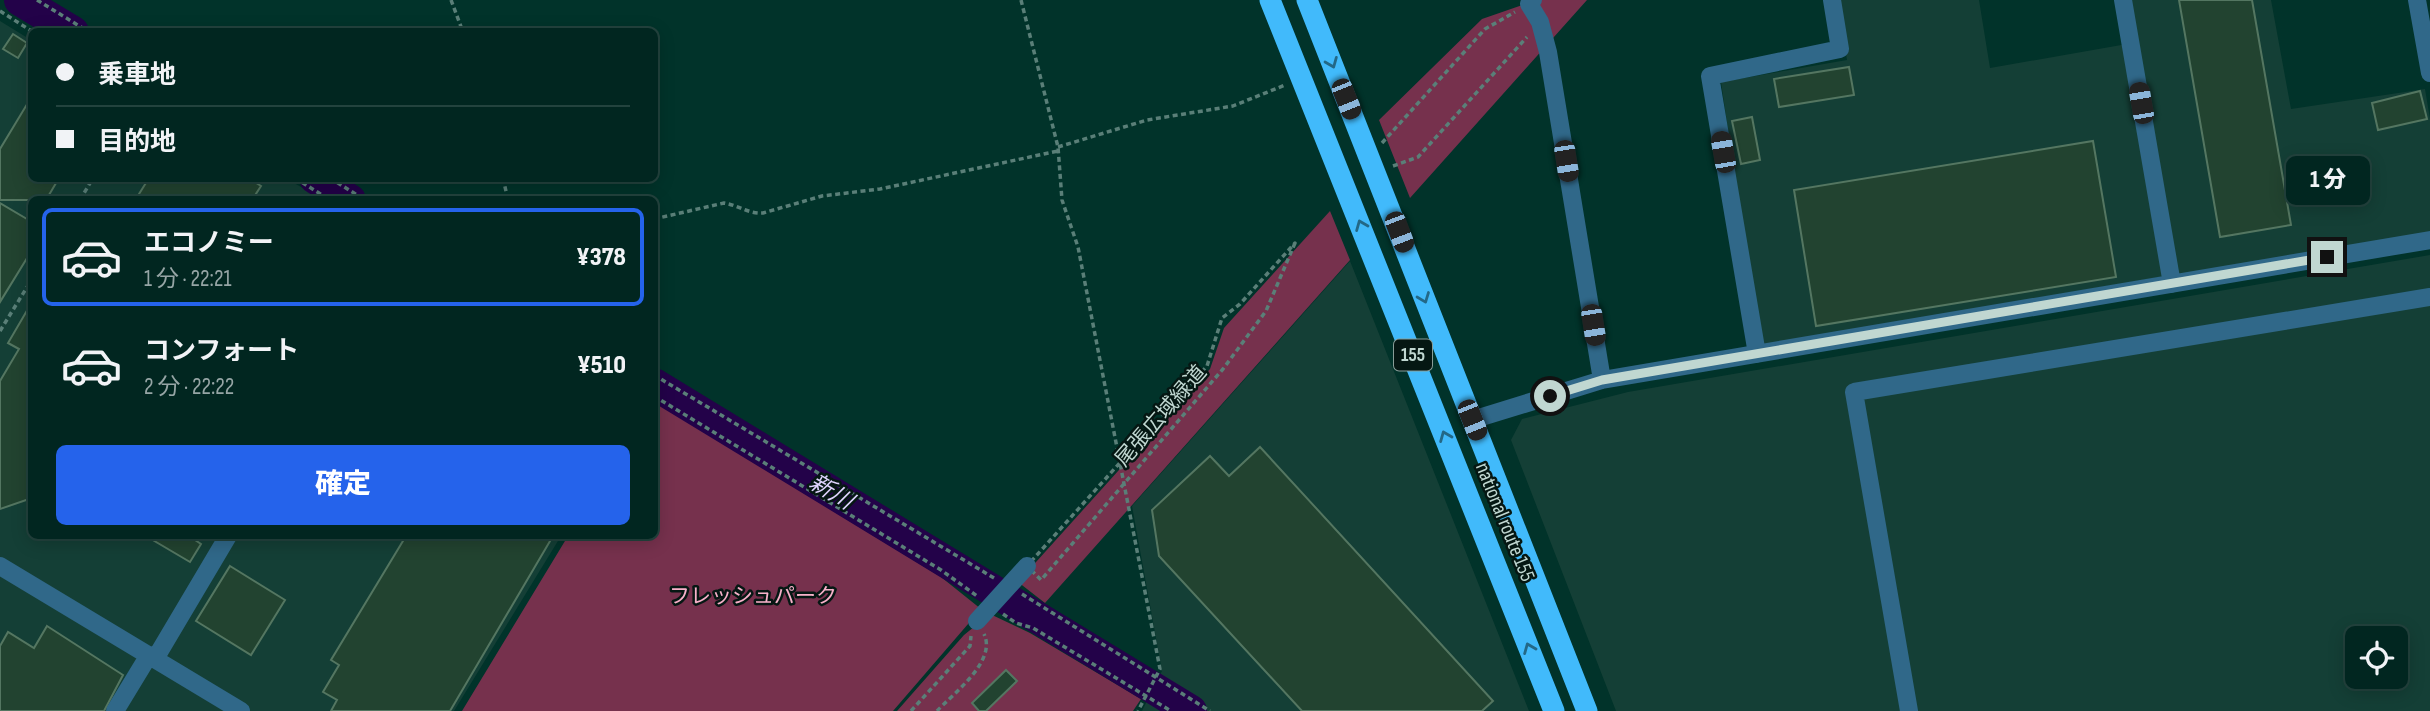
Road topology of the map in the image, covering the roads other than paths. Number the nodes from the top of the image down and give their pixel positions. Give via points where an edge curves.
1 (1270, 0) edge
2 (1307, 0) edge
3 (1832, 0) edge
4 (2123, 0) edge
5 (2417, 0) edge
6 (1531, 2) edge
7 (2430, 73) edge
8 (2430, 240) edge
9 (2172, 284) junction
10 (2430, 297) edge
11 (1757, 354) junction
12 (1602, 380) junction
13 (1472, 420) junction
14 (226, 539) edge
15 (0, 566) edge
16 (1027, 566) road end
17 (977, 621) road end
18 (152, 657) junction
19 (115, 711) edge
20 (241, 711) edge
21 (1554, 711) edge
22 (1587, 711) edge
23 (1909, 711) edge

21 -> 1 highway, national route 155 / 155
2 -> 13 highway, national route 155 / 155
3 - 11 street via 1840,49 1710,76
4 - 9 street
5 - 7 street
6 - 12 street via 1548,52
8 - 9 street
9 - 11 street
10 - 23 street via 1854,392
11 - 12 street
12 - 13 street
13 - 22 highway, national route 155 / 155
14 - 18 street
15 - 18 street
16 - 17 street
18 - 19 street
18 - 20 street

